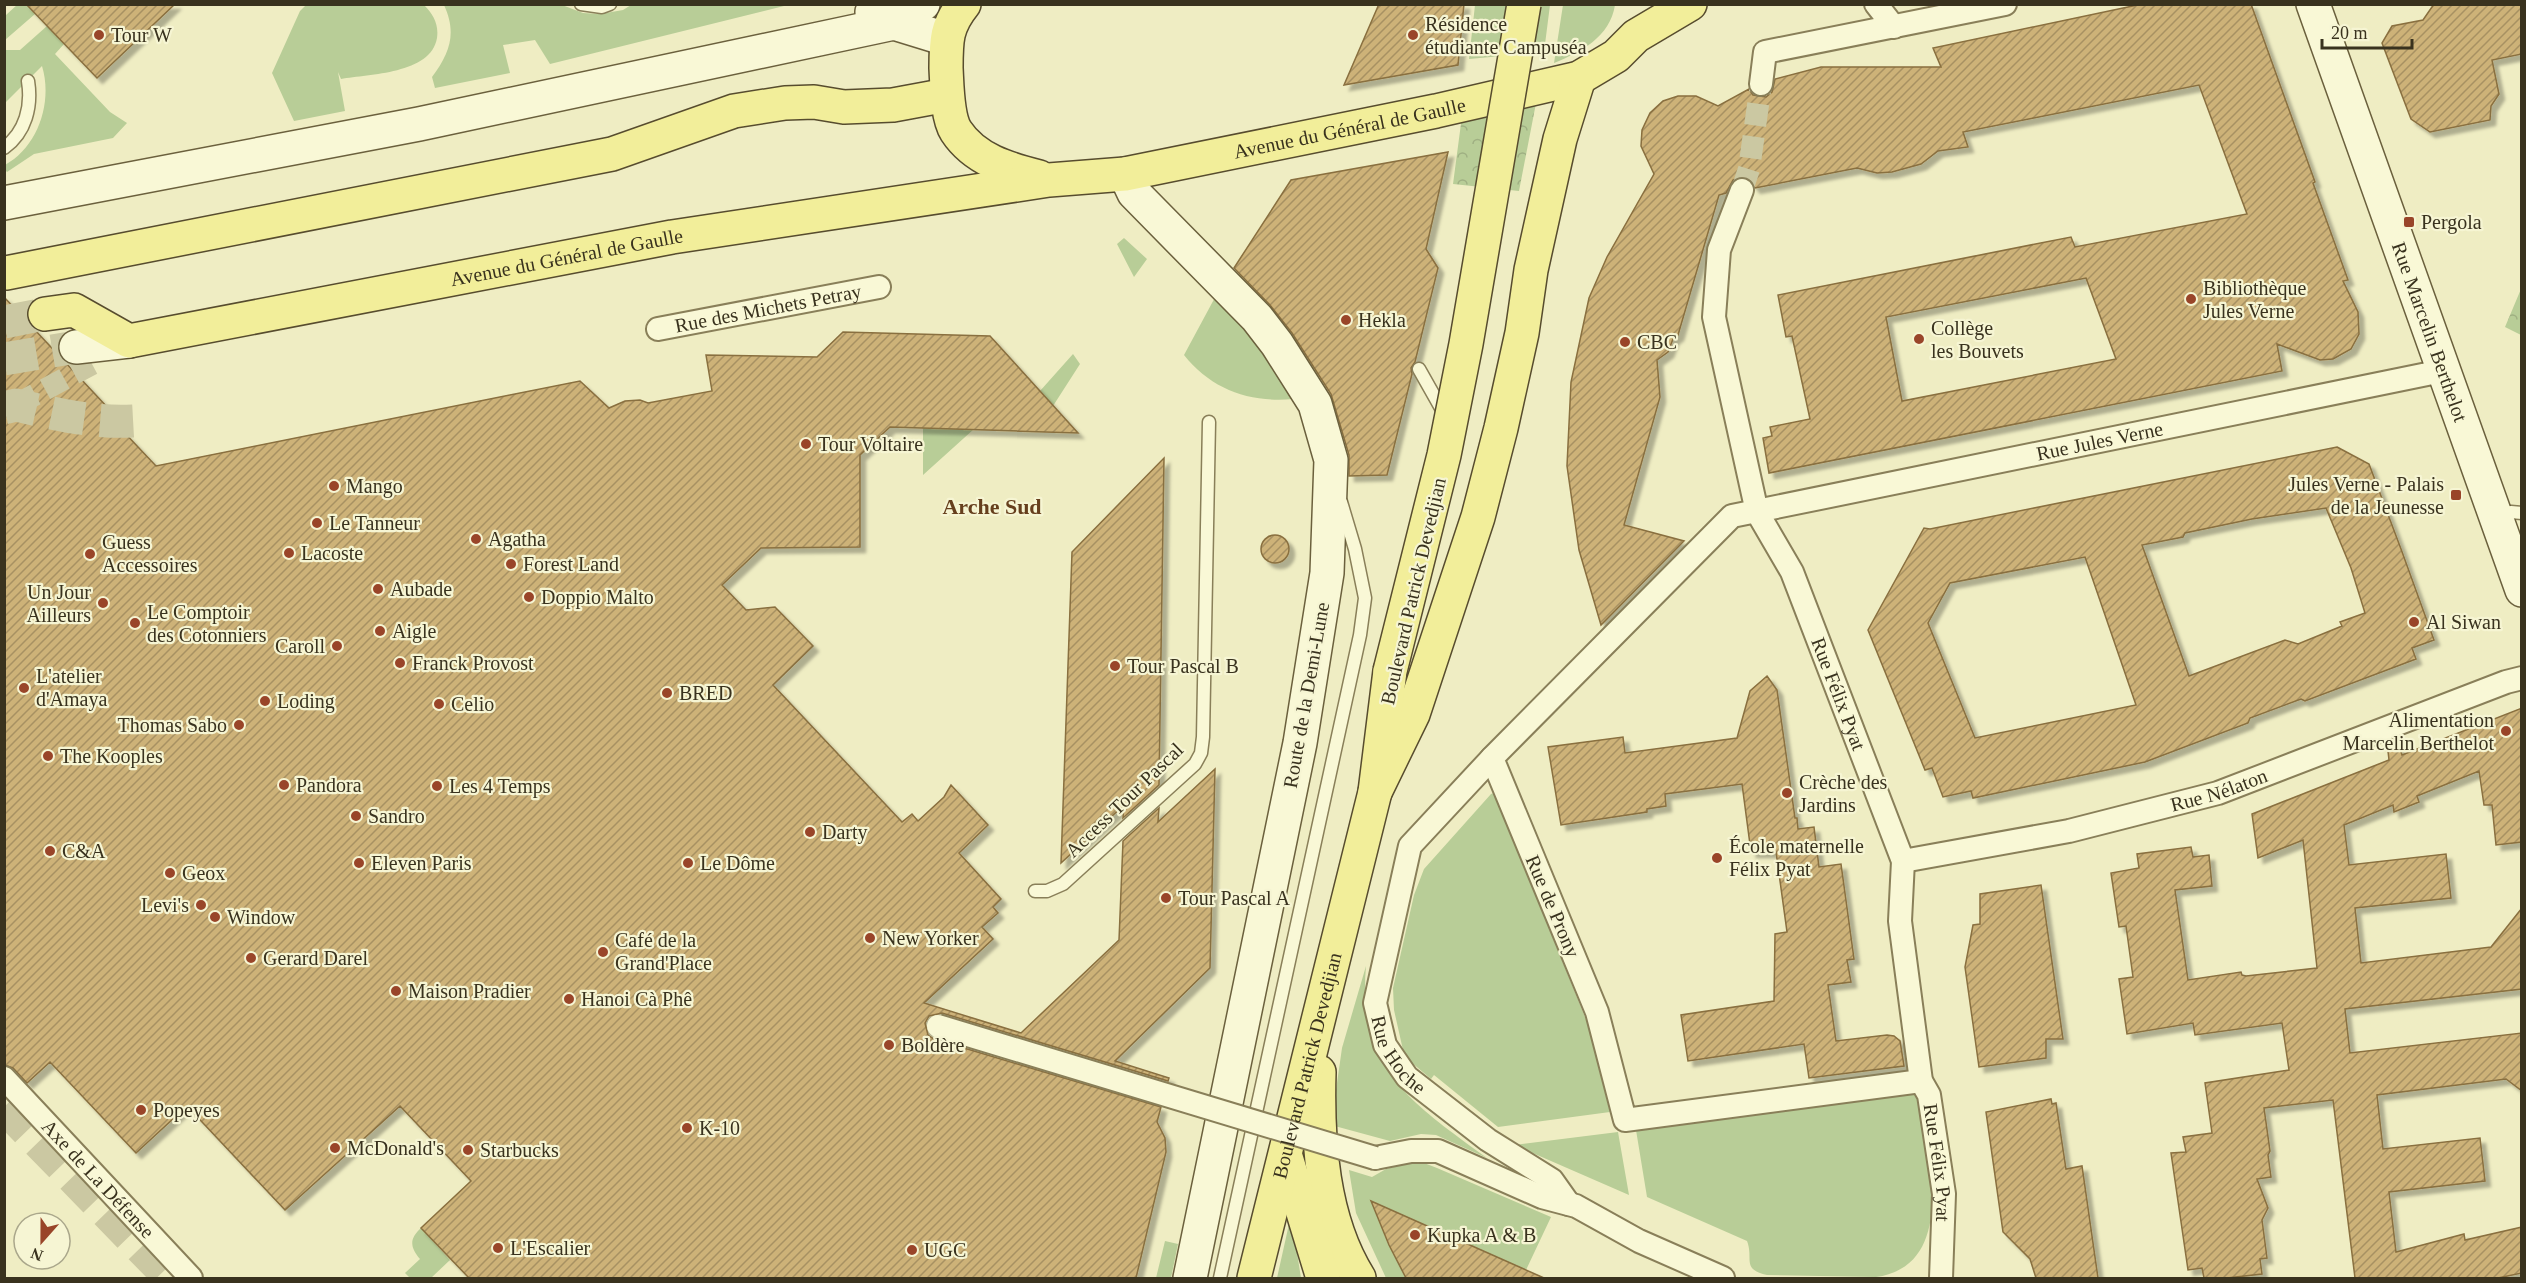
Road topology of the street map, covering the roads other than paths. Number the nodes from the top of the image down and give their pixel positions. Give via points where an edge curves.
1 (581, 4) edge
2 (610, 4) edge
3 (923, 4) edge
4 (964, 4) edge
5 (1524, 4) edge
6 (1690, 4) edge
7 (1876, 4) edge
8 (2005, 4) edge
9 (2313, 4) edge
10 (1637, 20) edge
11 (1894, 27) junction
12 (946, 39) junction
13 (1579, 78) junction
14 (28, 81) dead end
15 (1761, 84) tunnel mouth
16 (947, 94) junction
17 (4, 148) edge
18 (1125, 174) junction
19 (1049, 180) junction
20 (1742, 190) tunnel mouth
21 (4, 194) edge
22 (4, 203) edge
23 (6, 273) dead end
24 (879, 287) dead end
25 (45, 314) tunnel mouth
26 (658, 329) dead end
27 (129, 341) junction
28 (85, 352) tunnel mouth
29 (1419, 369) dead end
30 (2442, 370) junction
31 (1209, 422) dead end
32 (1450, 424) junction
33 (1331, 460) junction
34 (1757, 512) junction
35 (2508, 516) edge
36 (2522, 590) edge
37 (2522, 678) edge
38 (1492, 758) junction
39 (1376, 792) junction
40 (1904, 861) junction
41 (1035, 891) dead end
42 (1322, 1005) junction
43 (938, 1026) dead end
44 (4, 1078) edge
45 (1921, 1082) junction
46 (1164, 1097) dead end
47 (1224, 1115) junction
48 (1286, 1157) junction
49 (1569, 1204) junction
50 (192, 1278) edge
51 (1190, 1278) edge
52 (1220, 1278) edge
53 (1254, 1278) edge
54 (1323, 1278) edge
55 (1359, 1278) edge
56 (1723, 1278) edge
57 (1941, 1278) edge

1 - 2 lane
3 - 21 main road via 414,116
4 - 12 main road, Avenue du Général de Gaulle
5 - 32 main road, Boulevard Patrick Devedjian, bridge
6 - 10 main road, Avenue du Général de Gaulle
7 - 11 street
8 - 11 street
9 - 30 main road, Rue Marcelin Berthelot
10 - 13 main road, Avenue du Général de Gaulle via 1616,56
11 - 15 street via 1765,52
12 - 16 main road, Avenue du Général de Gaulle
12 - 22 main road via 894,23 419,124
13 - 18 main road, Avenue du Général de Gaulle
13 - 39 main road via 1560,139 1504,418 1478,517 1413,714
14 - 17 lane via 26,119
16 - 19 main road, Avenue du Général de Gaulle via 955,130 975,151 1003,168
16 - 23 main road via 893,105 785,103 734,111 612,154
18 - 19 main road, Avenue du Général de Gaulle
18 - 33 main road, Route de la Demi-Lune via 1134,193 1257,318 1277,344 1315,404
19 - 27 main road, Avenue du Général de Gaulle via 672,237
20 - 34 street, Rue Félix Pyat via 1719,249 1714,317
24 - 26 street, Rue des Michets Petray
25 - 27 main road via 74,310
27 - 28 main road, Avenue du Général de Gaulle
29 - 32 lane
30 - 34 street, Rue Jules Verne
30 - 35 main road, Rue Marcelin Berthelot
31 - 41 lane, Access Tour Pascal via 1201,753 1195,764 1063,884
32 - 39 main road, Boulevard Patrick Devedjian, bridge via 1390,671
33 - 47 main road, Route de la Demi-Lune via 1327,573 1300,743
33 - 52 lane via 1365,598 1360,635
34 - 38 street via 1732,516
34 - 40 street, Rue Félix Pyat via 1792,572
35 - 36 main road, Rue Marcelin Berthelot
37 - 40 street, Rue Nélaton via 2218,793 2069,831
38 - 45 street, Rue de Prony via 1598,1012 1624,1120
38 - 49 street, Rue Hoche via 1410,846 1375,1003 1385,1045 1407,1077 1488,1140 1552,1180
39 - 42 main road, Boulevard Patrick Devedjian
40 - 45 street, Rue Félix Pyat via 1900,921
42 - 48 main road, Boulevard Patrick Devedjian
42 - 55 main road via 1318,1109 1327,1192 1342,1242
43 - 49 street, Rue Hoche, bridge via 1375,1158 1437,1151 1542,1197
44 - 50 street, Axe de La Défense
45 - 57 street, Rue Félix Pyat via 1929,1095 1944,1194
46 - 47 lane
47 - 51 main road, Route de la Demi-Lune
48 - 53 main road, Boulevard Patrick Devedjian
48 - 54 main road
49 - 56 street, Rue Hoche

